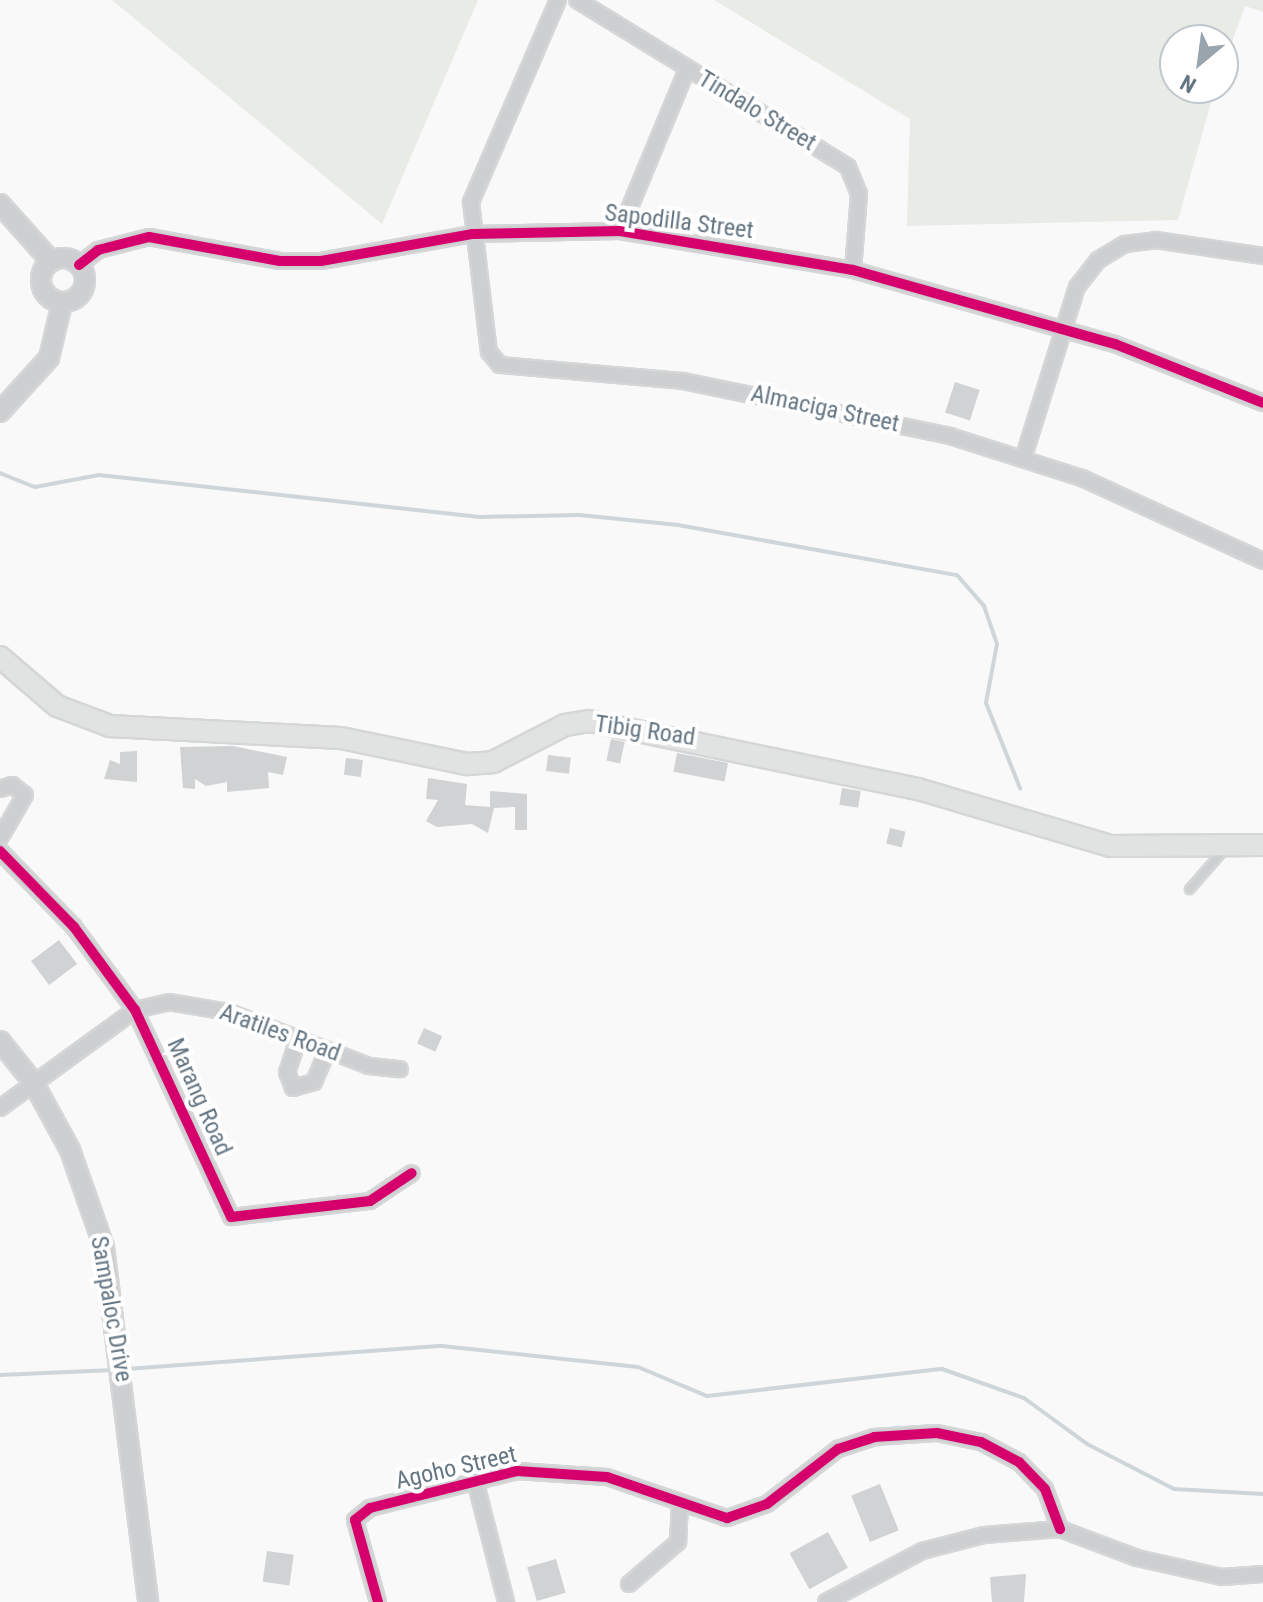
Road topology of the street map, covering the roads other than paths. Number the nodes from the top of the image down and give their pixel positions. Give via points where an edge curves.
1 (558, 0) edge
2 (577, 0) edge
3 (687, 69) junction
4 (0, 204) edge
5 (620, 231) junction
6 (472, 234) junction
7 (1263, 256) edge
8 (51, 261) junction
9 (79, 265) junction
10 (853, 270) junction
11 (62, 303) junction
12 (1065, 328) junction
13 (1263, 403) edge
14 (0, 412) edge
15 (1023, 459) junction
16 (1263, 561) edge
17 (0, 657) edge
18 (0, 789) edge
19 (0, 838) edge
20 (1263, 845) edge
21 (1224, 848) junction
22 (0, 851) edge
23 (1189, 889) dead end
24 (135, 1010) junction
25 (298, 1039) junction
26 (0, 1041) edge
27 (327, 1051) junction
28 (400, 1069) dead end
29 (33, 1082) junction
30 (0, 1108) edge
31 (412, 1173) dead end
32 (475, 1480) junction
33 (680, 1507) junction
34 (1060, 1529) junction
35 (1263, 1574) edge
36 (629, 1584) dead end
37 (148, 1602) edge
38 (378, 1602) edge
39 (506, 1602) edge
40 (826, 1602) edge

1 - 6 street, Almaciga Street via 471,202
2 - 3 street, Tindalo Street
3 - 5 street
3 - 10 street, Tindalo Street via 848,167 859,194
4 - 8 street
5 - 6 street, Sapodilla Street
5 - 10 street, Sapodilla Street
6 - 9 street, Sapodilla Street via 321,261 280,261 149,237 98,250
6 - 15 street, Almaciga Street via 489,352 500,365 770,396
7 - 12 street via 1190,242 1125,244 1098,260 1077,287
8 - 9 street
8 - 11 street via 41,286
9 - 11 street via 81,293
10 - 12 street, Sapodilla Street
11 - 14 street via 57,343
12 - 13 street, Sapodilla Street
12 - 15 street
15 - 16 street, Almaciga Street via 1109,489
17 - 21 main road, Tibig Road via 57,706 110,726 341,738 467,764 493,762 565,725 589,721 918,789 1111,846
18 - 19 street via 12,785 25,795
20 - 21 main road, Tibig Road
21 - 23 lane
22 - 24 street, Marang Road via 74,927
24 - 25 street, Aratiles Road via 195,1003
24 - 29 street, Aratiles Road
24 - 31 street, Marang Road via 231,1217 370,1201
25 - 27 street, Aratiles Road
25 - 27 street via 287,1072 293,1088 314,1082
26 - 29 street, Sampaloc Drive
27 - 28 street, Aratiles Road
29 - 30 street, Aratiles Road
29 - 37 street, Sampaloc Drive via 84,1187 116,1319
32 - 33 street, Agoho Street via 517,1471 578,1472
32 - 38 street, Agoho Street via 370,1508 355,1520
32 - 39 street
33 - 34 street, Agoho Street via 727,1518 767,1504 838,1449 874,1437 937,1433 981,1442 1019,1462 1045,1489
33 - 36 street via 678,1542
34 - 35 street via 1137,1558 1222,1577
34 - 40 street via 984,1535 922,1551

